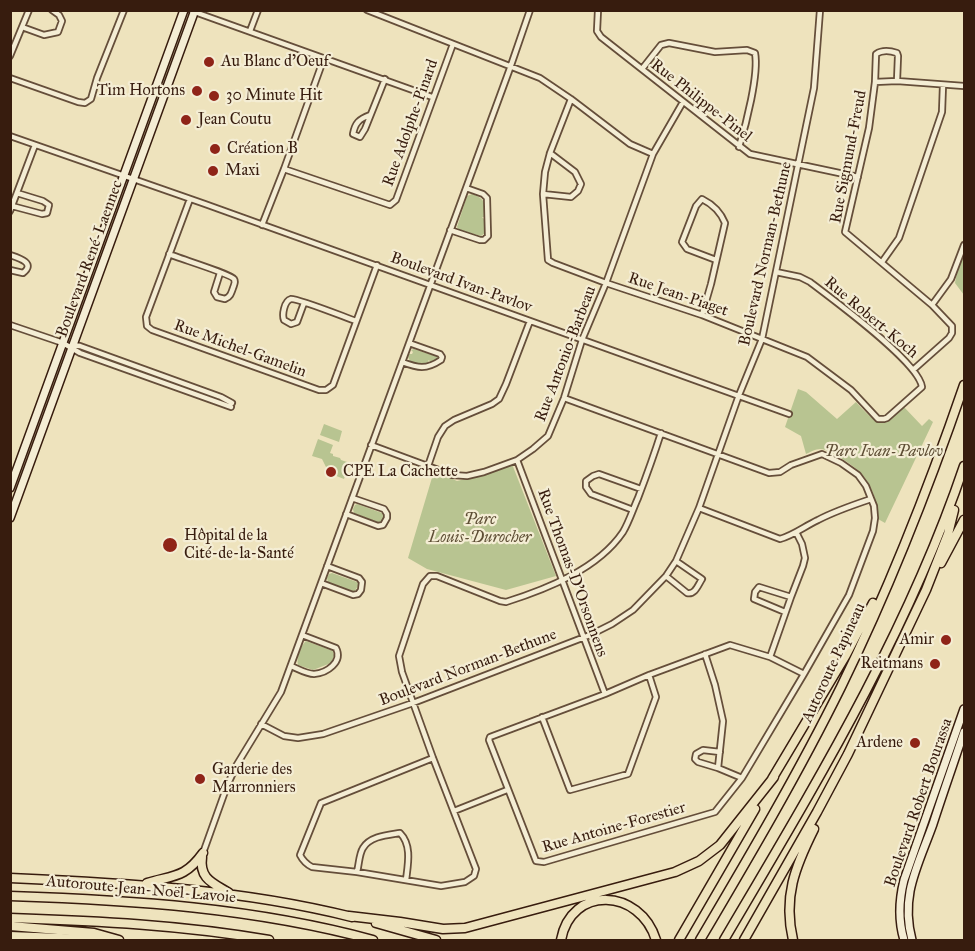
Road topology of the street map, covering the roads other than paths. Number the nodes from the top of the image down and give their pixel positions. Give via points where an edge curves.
1 (29, 10) edge
2 (52, 10) edge
3 (124, 10) edge
4 (184, 10) edge
5 (258, 10) edge
6 (367, 10) edge
7 (530, 10) edge
8 (598, 10) edge
9 (820, 10) edge
10 (194, 11) edge
11 (22, 27) junction
12 (250, 31) junction
13 (453, 44) junction
14 (10, 56) edge
15 (324, 58) junction
16 (511, 66) junction
17 (642, 69) junction
18 (10, 78) edge
19 (385, 79) junction
20 (897, 81) junction
21 (875, 82) junction
22 (943, 85) junction
23 (964, 86) edge
24 (432, 97) junction
25 (572, 99) junction
26 (682, 102) junction
27 (370, 115) junction
28 (10, 136) edge
29 (35, 145) junction
30 (739, 147) junction
31 (550, 153) junction
32 (653, 154) junction
33 (798, 164) junction
34 (284, 169) junction
35 (124, 176) junction
36 (858, 177) junction
37 (134, 179) junction
38 (466, 188) junction
39 (17, 193) junction
40 (543, 194) junction
41 (190, 199) junction
42 (11, 208) edge
43 (262, 225) junction
44 (450, 230) junction
45 (964, 245) edge
46 (170, 254) junction
47 (10, 255) edge
48 (716, 260) junction
49 (882, 262) junction
50 (377, 265) junction
51 (10, 270) edge
52 (776, 272) junction
53 (220, 273) junction
54 (606, 283) junction
55 (430, 285) junction
56 (304, 303) junction
57 (932, 305) junction
58 (702, 315) junction
59 (356, 321) junction
60 (530, 321) junction
61 (11, 326) edge
62 (762, 339) junction
63 (582, 340) junction
64 (63, 343) junction
65 (409, 343) junction
66 (73, 347) junction
67 (402, 362) junction
68 (913, 370) junction
69 (964, 385) edge
70 (739, 395) junction
71 (564, 398) junction
72 (232, 405) dead end
73 (789, 414) dead end
74 (878, 419) joint
75 (661, 433) junction
76 (371, 445) junction
77 (717, 454) junction
78 (517, 460) junction
79 (428, 466) junction
80 (964, 467) edge
81 (10, 488) edge
82 (641, 489) junction
83 (352, 498) junction
84 (871, 499) junction
85 (699, 508) junction
86 (633, 510) junction
87 (346, 514) junction
88 (10, 518) edge
89 (964, 520) edge
90 (796, 532) junction
91 (903, 547) junction
92 (676, 561) junction
93 (327, 567) junction
94 (666, 576) junction
95 (563, 579) junction
96 (321, 583) junction
97 (926, 590) junction
98 (791, 597) junction
99 (786, 612) junction
100 (302, 635) junction
101 (583, 637) junction
102 (705, 654) junction
103 (770, 657) junction
104 (291, 666) junction
105 (804, 674) junction
106 (649, 675) junction
107 (605, 694) junction
108 (413, 703) junction
109 (964, 709) edge
110 (542, 717) junction
111 (261, 724) junction
112 (964, 732) edge
113 (720, 752) junction
114 (432, 758) junction
115 (718, 768) junction
116 (774, 777) junction
117 (742, 778) junction
118 (836, 778) junction
119 (507, 790) junction
120 (454, 811) junction
121 (203, 853) junction
122 (357, 872) junction
123 (10, 876) edge
124 (406, 880) junction
125 (142, 885) junction
126 (232, 894) junction
127 (10, 896) edge
128 (349, 916) junction
129 (10, 918) edge
130 (10, 926) edge
131 (10, 936) edge
132 (42, 937) junction
133 (29, 940) edge
134 (119, 940) edge
135 (269, 940) edge
136 (373, 940) edge
137 (436, 940) edge
138 (561, 940) edge
139 (656, 940) edge
140 (678, 940) edge
141 (700, 940) edge
142 (724, 940) edge
143 (744, 940) edge
144 (794, 940) edge
145 (904, 940) edge
146 (912, 940) edge

1 - 11 street
2 - 11 street via 62,21 58,32 44,35
3 - 18 street via 91,99 85,103
4 - 35 street, Boulevard René-Laennec
5 - 12 street
6 - 13 street
7 - 16 street
8 - 17 street, Rue Philippe-Pinel via 597,31 601,37
9 - 33 street, Boulevard Norman-Bethune via 814,88
10 - 12 street
10 - 37 street, Boulevard René-Laennec
11 - 14 street
12 - 15 street
13 - 16 street
13 - 24 street, Rue Adolphe-Pinard
15 - 19 street
15 - 34 street
16 - 25 street via 540,78
16 - 38 street
17 - 26 street, Rue Philippe-Pinel
17 - 30 street via 661,45 669,43 715,52 755,53 752,91
19 - 24 street
19 - 27 street
20 - 21 street, Rue Sigmund-Freud
20 - 21 street, Rue Sigmund-Freud via 898,56 892,51 876,54
20 - 22 street, Rue Sigmund-Freud
21 - 36 street, Rue Sigmund-Freud
22 - 23 street, Rue Sigmund-Freud
22 - 49 street via 942,112 910,207 899,238
24 - 34 street, Rue Adolphe-Pinard via 396,200 390,205
25 - 31 street, Rue Jean-Piaget
25 - 32 street via 630,144
26 - 30 street, Rue Philippe-Pinel
26 - 32 street, Rue Antonio-Barbeau
27 - 27 street via 355,124 353,135 360,137
28 - 29 street, Boulevard Ivan-Pavlov
29 - 35 street, Boulevard Ivan-Pavlov
29 - 39 street
30 - 33 street, Rue Philippe-Pinel via 750,154
31 - 40 street, Rue Jean-Piaget
31 - 40 street via 575,172 581,184 571,197
32 - 54 street, Rue Antonio-Barbeau
33 - 36 street, Rue Philippe-Pinel
33 - 52 street, Boulevard Norman-Bethune
34 - 43 street
35 - 37 street, Boulevard Ivan-Pavlov
35 - 64 street, Boulevard René-Laennec
36 - 49 street, Rue Sigmund-Freud via 845,231
37 - 41 street, Boulevard Ivan-Pavlov
37 - 66 street, Boulevard René-Laennec
38 - 44 street
38 - 44 street via 487,198 488,235 480,240
39 - 42 street
39 - 42 street via 43,201 49,205 48,211 42,214
40 - 54 street, Rue Jean-Piaget via 548,260
41 - 43 street, Boulevard Ivan-Pavlov
41 - 46 street, Rue Michel-Gamelin
43 - 50 street, Boulevard Ivan-Pavlov
44 - 55 street
45 - 57 street via 951,279
46 - 53 street
46 - 59 street, Rue Michel-Gamelin via 146,319 152,330 325,390 333,385
47 - 51 street via 28,266 23,273
48 - 48 street via 687,249 682,242 702,199 722,215 725,223
48 - 58 street
49 - 57 street, Rue Sigmund-Freud
50 - 55 street, Boulevard Ivan-Pavlov
50 - 59 street, Rue Michel-Gamelin
52 - 62 street, Boulevard Norman-Bethune
52 - 68 street, Rue Robert-Koch via 810,282 887,343
53 - 53 street via 214,292 226,299 234,281
54 - 58 street, Rue Jean-Piaget
54 - 63 street, Rue Antonio-Barbeau
55 - 60 street, Boulevard Ivan-Pavlov
55 - 65 street
56 - 56 street via 288,301 284,320 291,324 298,321
56 - 59 street
57 - 68 street, Rue Sigmund-Freud via 952,326 952,333
58 - 62 street, Rue Jean-Piaget
60 - 63 street, Boulevard Ivan-Pavlov
60 - 79 street via 499,399 445,426
61 - 64 street
62 - 70 street, Boulevard Norman-Bethune
62 - 74 street, Rue Jean-Piaget via 820,365
63 - 70 street, Boulevard Ivan-Pavlov
63 - 71 street, Rue Antonio-Barbeau
64 - 66 street
64 - 81 street, Boulevard René-Laennec
65 - 67 street
65 - 67 street via 440,354 441,360 421,368
66 - 72 street via 80,353
66 - 88 street, Boulevard René-Laennec
67 - 76 street
68 - 74 street, Rue Robert-Koch via 922,387 887,418
69 - 91 highway, Autoroute Papineau
70 - 73 street, Boulevard Ivan-Pavlov
70 - 77 street, Boulevard Norman-Bethune
71 - 75 street, Rue Antoine-Forestier
71 - 78 street, Rue Antonio-Barbeau via 548,436
75 - 77 street, Rue Antoine-Forestier
75 - 82 street
76 - 79 street, Rue Antonio-Barbeau
76 - 83 street
77 - 84 street, Rue Antoine-Forestier via 769,473 822,454 858,475
77 - 85 street, Boulevard Norman-Bethune
78 - 79 street, Rue Antonio-Barbeau via 467,476
78 - 95 street, Rue Thomas-D'Orsonnens
80 - 97 highway via 948,534
80 - 142 highway via 926,568 884,657
82 - 86 street
82 - 86 street via 599,474 586,481 591,494
83 - 87 street
83 - 87 street via 384,509 387,518 380,526
84 - 90 street
84 - 105 street, Rue Antoine-Forestier via 873,531 849,595
85 - 90 street via 780,539
85 - 92 street, Boulevard Norman-Bethune
86 - 95 street via 624,531 606,553
87 - 93 street
89 - 97 highway
90 - 98 street via 805,558
91 - 116 highway
91 - 141 highway, Autoroute Papineau via 819,729
92 - 94 street, Boulevard Norman-Bethune
92 - 94 street via 702,579 690,594
93 - 96 street
93 - 96 street via 359,578 361,590 353,595
94 - 101 street, Boulevard Norman-Bethune via 633,610
95 - 101 street, Rue Thomas-D'Orsonnens
95 - 108 street via 506,602 437,576 426,579 399,656
96 - 100 street
97 - 118 highway
98 - 99 street
98 - 99 street via 759,586 755,592 754,599
99 - 103 street
100 - 104 street
100 - 104 street via 336,648 336,663 316,674
101 - 107 street, Rue Thomas-D'Orsonnens
101 - 108 street, Boulevard Norman-Bethune
102 - 103 street, Rue Antoine-Forestier via 730,645
102 - 106 street, Rue Antoine-Forestier
102 - 113 street via 723,722
103 - 105 street, Rue Antoine-Forestier
104 - 111 street via 279,698
105 - 117 street, Rue Antoine-Forestier
106 - 107 street, Rue Antoine-Forestier
106 - 110 street via 656,698 628,774 570,790
107 - 110 street, Rue Antoine-Forestier
108 - 111 street, Boulevard Norman-Bethune via 323,734 298,738 284,736
108 - 114 street
109 - 145 street, Boulevard Robert Bourassa via 904,880 900,906
110 - 119 street, Rue Antoine-Forestier via 490,737
111 - 121 street via 232,774
112 - 146 street, Boulevard Robert Bourassa via 911,883 908,912
113 - 115 street
113 - 115 street via 699,751 695,759
114 - 120 street
114 - 122 street via 321,803 300,855 312,867
115 - 117 street
116 - 128 highway via 720,845 675,872 465,928 430,928
116 - 140 highway
117 - 119 street, Rue Antoine-Forestier via 715,812 544,862 533,856
118 - 143 highway
118 - 144 highway via 793,877 789,912
119 - 120 street
120 - 124 street via 476,869 474,876 465,882 441,886
121 - 125 highway via 185,872
121 - 126 highway via 206,877
122 - 124 street
122 - 124 street via 363,848 383,836 400,833 409,853
123 - 125 highway
125 - 126 highway
126 - 128 highway
127 - 136 highway, Autoroute Jean-Noël-Lavoie via 202,908 288,921
128 - 137 highway
129 - 135 highway, Autoroute Jean-Noël-Lavoie via 148,925
130 - 134 highway via 94,933
131 - 132 main road
132 - 133 main road
132 - 134 main road
138 - 139 highway via 566,924 578,911 609,900 638,912 648,922

